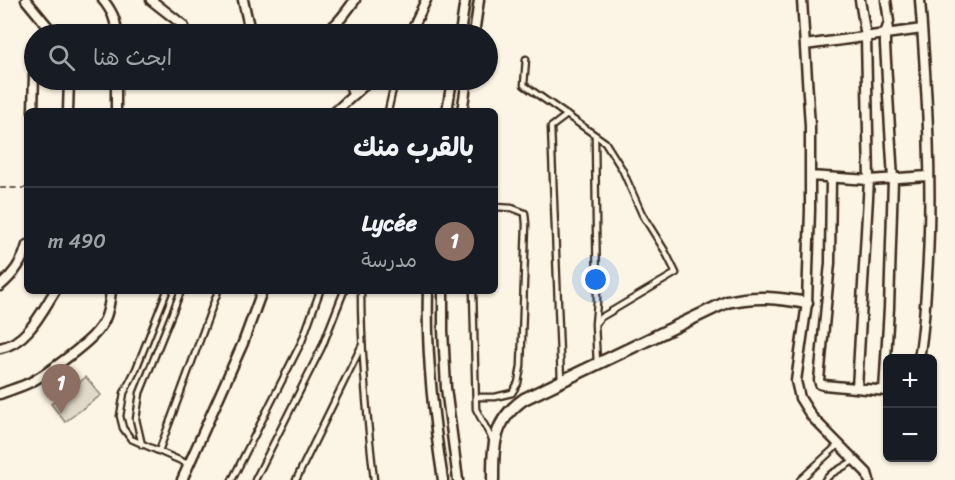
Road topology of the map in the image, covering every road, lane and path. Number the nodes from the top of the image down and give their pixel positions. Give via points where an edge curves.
1 (26, 0) edge
2 (103, 0) edge
3 (151, 0) edge
4 (243, 0) edge
5 (355, 0) edge
6 (426, 0) edge
7 (465, 0) edge
8 (479, 0) edge
9 (802, 0) edge
10 (860, 0) edge
11 (886, 0) edge
12 (920, 0) edge
13 (46, 24) edge
14 (116, 24) edge
15 (182, 24) edge
16 (248, 24) edge
17 (337, 24) edge
18 (415, 24) edge
19 (461, 24) edge
20 (475, 24) edge
21 (922, 29) junction
22 (885, 34) junction
23 (866, 37) junction
24 (805, 45) junction
25 (526, 60) dead end
26 (34, 90) edge
27 (69, 90) edge
28 (116, 90) edge
29 (352, 90) edge
30 (359, 90) edge
31 (393, 90) edge
32 (450, 90) edge
33 (465, 90) edge
34 (353, 95) junction
35 (33, 108) edge
36 (68, 108) edge
37 (116, 108) edge
38 (339, 108) edge
39 (388, 108) edge
40 (447, 108) edge
41 (462, 108) edge
42 (567, 115) junction
43 (595, 136) junction
44 (810, 176) junction
45 (928, 176) junction
46 (831, 178) junction
47 (893, 179) junction
48 (870, 180) junction
49 (0, 188) edge
50 (24, 188) edge
51 (498, 207) edge
52 (24, 256) edge
53 (0, 286) edge
54 (53, 294) edge
55 (111, 294) edge
56 (166, 294) edge
57 (179, 294) edge
58 (217, 294) edge
59 (261, 294) edge
60 (319, 294) edge
61 (344, 294) edge
62 (362, 294) edge
63 (428, 294) edge
64 (443, 294) edge
65 (473, 294) edge
66 (807, 303) junction
67 (595, 324) junction
68 (363, 342) junction
69 (0, 348) edge
70 (887, 354) edge
71 (920, 354) edge
72 (597, 363) junction
73 (561, 381) junction
74 (857, 388) junction
75 (883, 391) edge
76 (0, 394) edge
77 (476, 397) junction
78 (494, 444) junction
79 (839, 444) junction
80 (142, 445) junction
81 (159, 451) junction
82 (855, 460) junction
83 (188, 464) junction
84 (182, 480) edge
85 (232, 480) edge
86 (255, 480) edge
87 (297, 480) edge
88 (374, 480) edge
89 (443, 480) edge
90 (458, 480) edge
91 (493, 480) edge
92 (800, 480) edge
93 (825, 480) edge
94 (869, 480) edge

1 - 13 street
2 - 14 street
3 - 15 street
4 - 16 street
5 - 17 street
6 - 18 street
7 - 19 street
8 - 20 street
9 - 24 street
10 - 23 street
11 - 22 street via 889,22
12 - 21 street
21 - 22 street
21 - 45 street
22 - 23 street
22 - 47 street
23 - 24 street
23 - 48 street
24 - 44 street
25 - 42 lane via 524,85
26 - 35 street
27 - 36 street
28 - 37 street
29 - 34 street
30 - 34 street
31 - 39 lane
32 - 40 street
33 - 41 street
34 - 38 street
42 - 43 lane
42 - 73 lane via 551,127
43 - 67 lane
43 - 67 lane via 605,142 622,169 676,273
44 - 46 street
44 - 66 street
45 - 47 street
45 - 71 street via 929,239
46 - 48 street
46 - 74 street via 830,263 819,380 820,384
47 - 48 street
47 - 70 street
48 - 74 street
49 - 50 path
51 - 77 lane via 525,213 521,366 512,393
52 - 53 street
54 - 69 street via 21,339
55 - 76 street via 106,317 91,338 45,374
56 - 80 lane via 124,393 120,416 131,439
57 - 80 lane via 140,393 136,419
58 - 81 lane
59 - 83 street
60 - 85 lane via 302,341
61 - 86 lane
62 - 68 lane
63 - 89 street via 432,399
64 - 90 street via 446,388
65 - 77 lane
66 - 72 street via 764,297 727,302
66 - 79 street via 796,381 800,398 812,417
67 - 72 lane
68 - 87 lane
68 - 88 lane
72 - 73 street
73 - 78 street via 516,404 500,426
74 - 75 street
77 - 78 lane via 476,409
78 - 91 street
79 - 82 street
79 - 92 lane
80 - 81 lane
81 - 83 lane
82 - 93 lane
82 - 94 street
83 - 84 street

